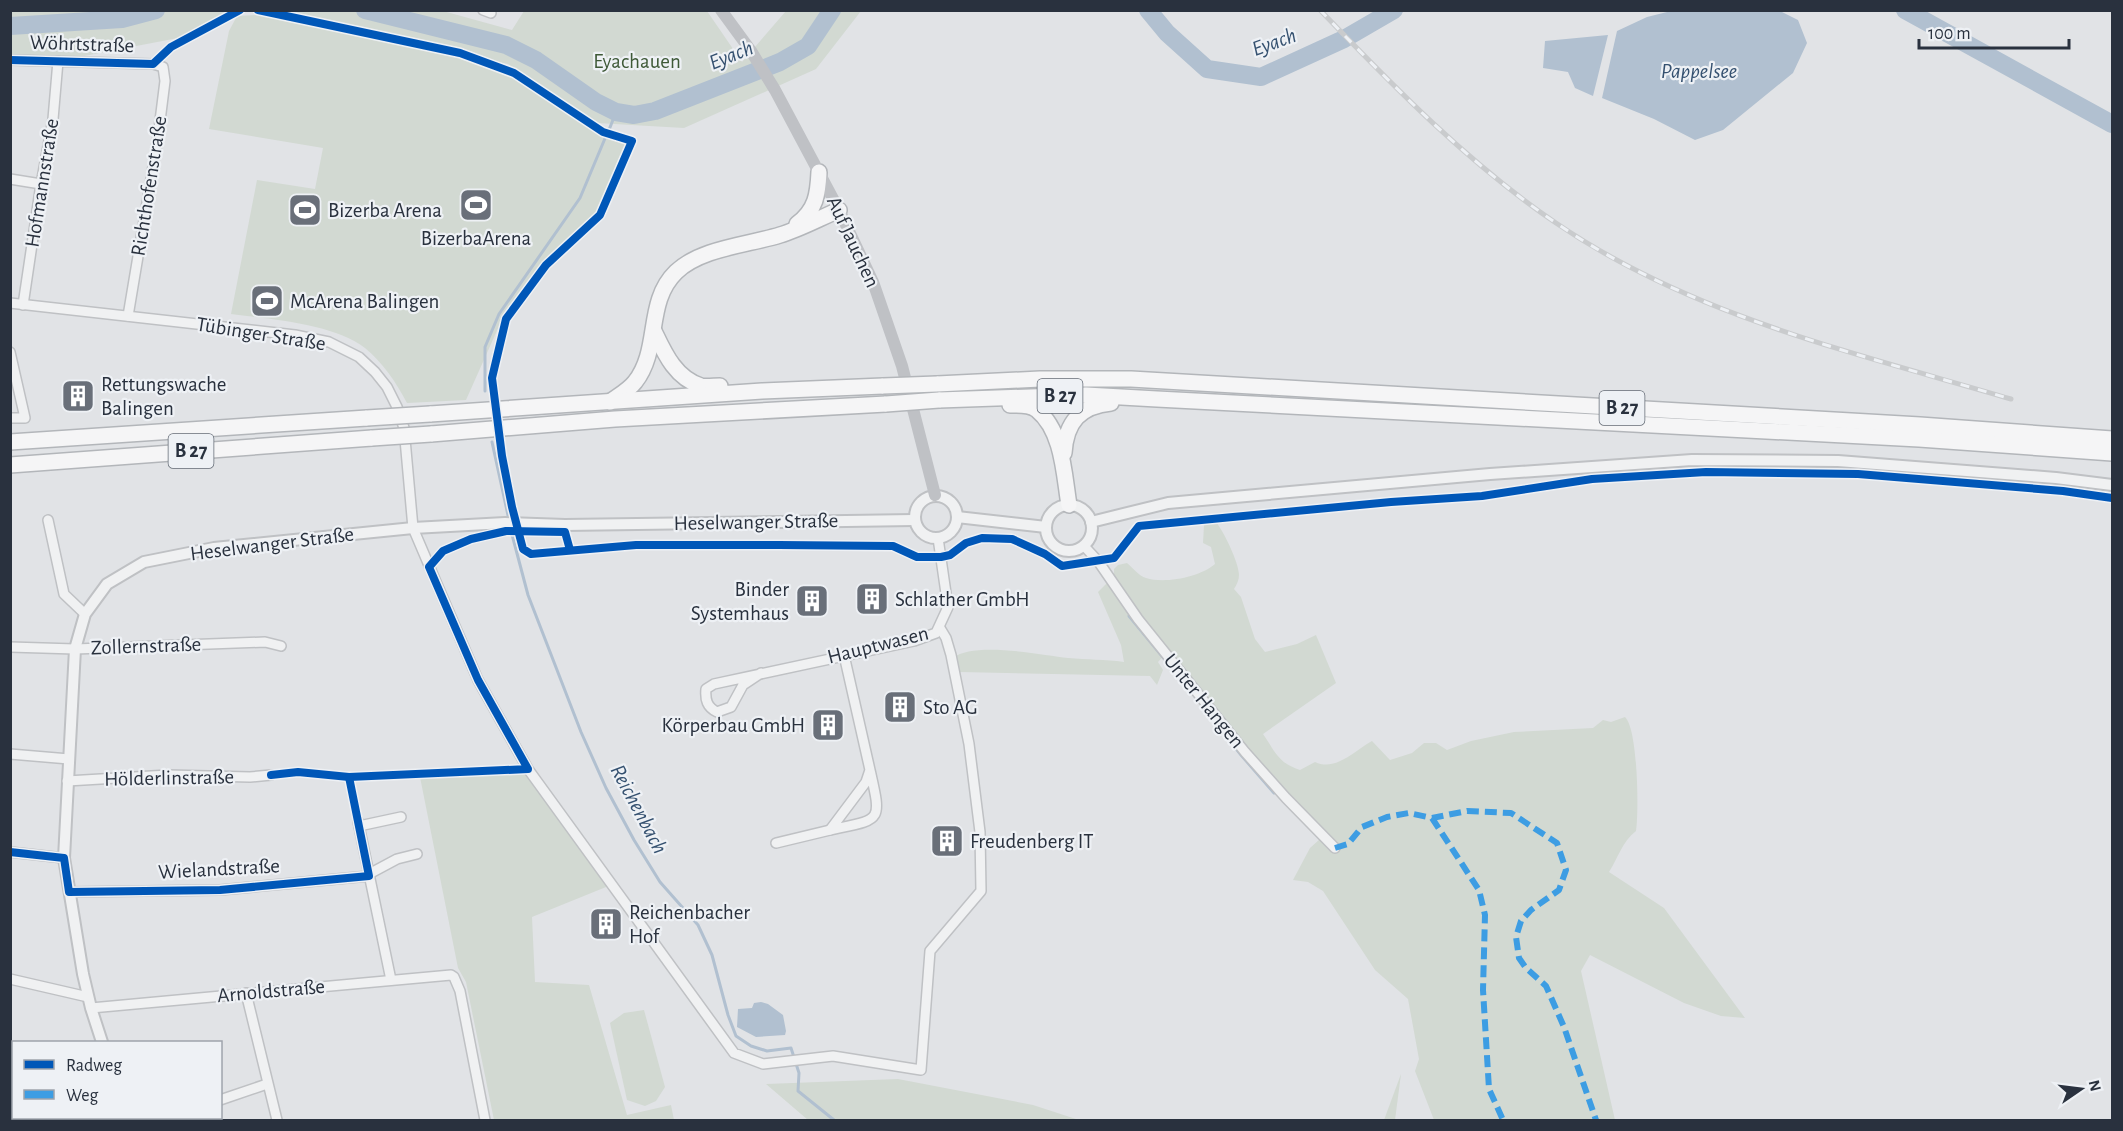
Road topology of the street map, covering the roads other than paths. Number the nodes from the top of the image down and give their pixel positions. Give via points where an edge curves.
1 (721, 10) edge
2 (10, 60) edge
3 (58, 61) junction
4 (153, 64) joint
5 (819, 172) junction
6 (10, 179) edge
7 (41, 184) junction
8 (839, 210) junction
9 (783, 235) junction
10 (10, 303) edge
11 (23, 305) junction
12 (128, 316) junction
13 (654, 331) junction
14 (10, 352) edge
15 (762, 392) junction
16 (963, 399) junction
17 (1157, 399) junction
18 (610, 402) junction
19 (10, 418) edge
20 (2112, 439) edge
21 (10, 442) edge
22 (2112, 453) edge
23 (10, 465) edge
24 (1063, 468) junction
25 (2112, 485) edge
26 (935, 495) junction
27 (1069, 505) junction
28 (957, 517) junction
29 (48, 520) dead end
30 (914, 520) junction
31 (1091, 522) junction
32 (1046, 527) junction
33 (413, 528) junction
34 (938, 538) junction
35 (1084, 546) junction
36 (85, 614) junction
37 (940, 628) junction
38 (281, 646) dead end
39 (10, 647) edge
40 (75, 649) junction
41 (844, 655) junction
42 (761, 673) junction
43 (10, 754) edge
44 (69, 759) junction
45 (870, 770) junction
46 (271, 775) dead end
47 (67, 781) junction
48 (401, 817) dead end
49 (830, 830) junction
50 (776, 843) dead end
51 (1335, 848) dead end
52 (10, 852) edge
53 (417, 854) dead end
54 (64, 858) junction
55 (369, 875) junction
56 (69, 892) junction
57 (10, 979) edge
58 (391, 980) junction
59 (246, 993) junction
60 (89, 1003) junction
61 (102, 1041) edge
62 (267, 1084) junction
63 (222, 1099) edge
64 (277, 1120) edge
65 (485, 1120) edge

1 - 5 main road, Auf Jauchen via 775,90
2 - 3 street, Wöhrtstraße
3 - 4 street, Wöhrtstraße
3 - 7 street, Hofmannstraße
4 - 12 street, Richthofenstraße via 163,67 165,81
5 - 8 main road, Auf Jauchen
5 - 9 highway via 815,205 807,217
6 - 7 street
7 - 11 street, Hofmannstraße
8 - 9 highway
8 - 26 main road, Auf Jauchen via 873,282 902,366
9 - 13 highway via 724,249 677,271 655,310
10 - 11 street, Tübinger Straße
11 - 12 street, Tübinger Straße
12 - 33 street, Tübinger Straße via 295,334 329,342 359,357 387,387 401,418
13 - 15 highway via 668,361 701,386 739,386
13 - 18 highway via 648,361 634,384
14 - 19 street via 25,418
15 - 18 highway, B 27
15 - 20 highway, B 27, bridge via 1040,379 1131,380
16 - 17 highway, B 27
16 - 23 highway, B 27, bridge via 615,419
16 - 24 highway via 982,405 1025,405 1036,409 1057,440
17 - 22 highway, B 27 via 1919,439
17 - 24 highway via 1096,404 1078,414 1065,435
18 - 21 highway, B 27, bridge
24 - 27 highway
25 - 31 street via 1860,462 1692,460 1168,502
26 - 28 street via 951,502
26 - 30 street via 919,504
27 - 31 street via 1083,509
27 - 32 street via 1051,514
28 - 32 street
28 - 34 street via 953,530
29 - 36 street via 64,594
30 - 33 street, Heselwanger Straße via 565,525 526,522
30 - 34 street via 921,533
31 - 35 street via 1091,535
32 - 35 street via 1051,542 1063,550
33 - 36 street, Heselwanger Straße via 214,548 144,562 107,584
33 - 37 street, Tübinger Straße via 478,680 528,769 734,1053 763,1064 833,1056 921,1070 930,951 981,891 980,832 969,744 951,654
34 - 37 street, Hauptwasen via 948,608
35 - 51 street, Unter Hangen via 1245,752
36 - 40 street, Heselwanger Straße
37 - 41 street, Hauptwasen via 914,641
38 - 40 street, Zollernstraße via 266,642
39 - 40 street, Zollernstraße
40 - 44 street, Heselwanger Straße
41 - 42 street, Hauptwasen
41 - 45 street
42 - 42 street, Hauptwasen via 714,684 706,690 708,705 717,712 731,707 743,685
43 - 44 street
44 - 47 street, Heselwanger Straße
45 - 49 street via 866,782
45 - 49 street via 877,813 863,823
46 - 47 street, Hölderlinstraße via 168,775
47 - 54 street, Heselwanger Straße
48 - 55 street via 358,823
49 - 50 street
52 - 54 street
53 - 55 street via 397,859
54 - 56 street, Heselwanger Straße
55 - 56 street, Wielandstraße via 220,890
55 - 58 street
56 - 60 street, Heselwanger Straße
57 - 60 street, Arnoldstraße
58 - 59 street, Arnoldstraße
58 - 65 street, Arnoldstraße via 454,977
59 - 60 street, Arnoldstraße
59 - 62 street
60 - 61 street, Heselwanger Straße
62 - 63 street
62 - 64 street

